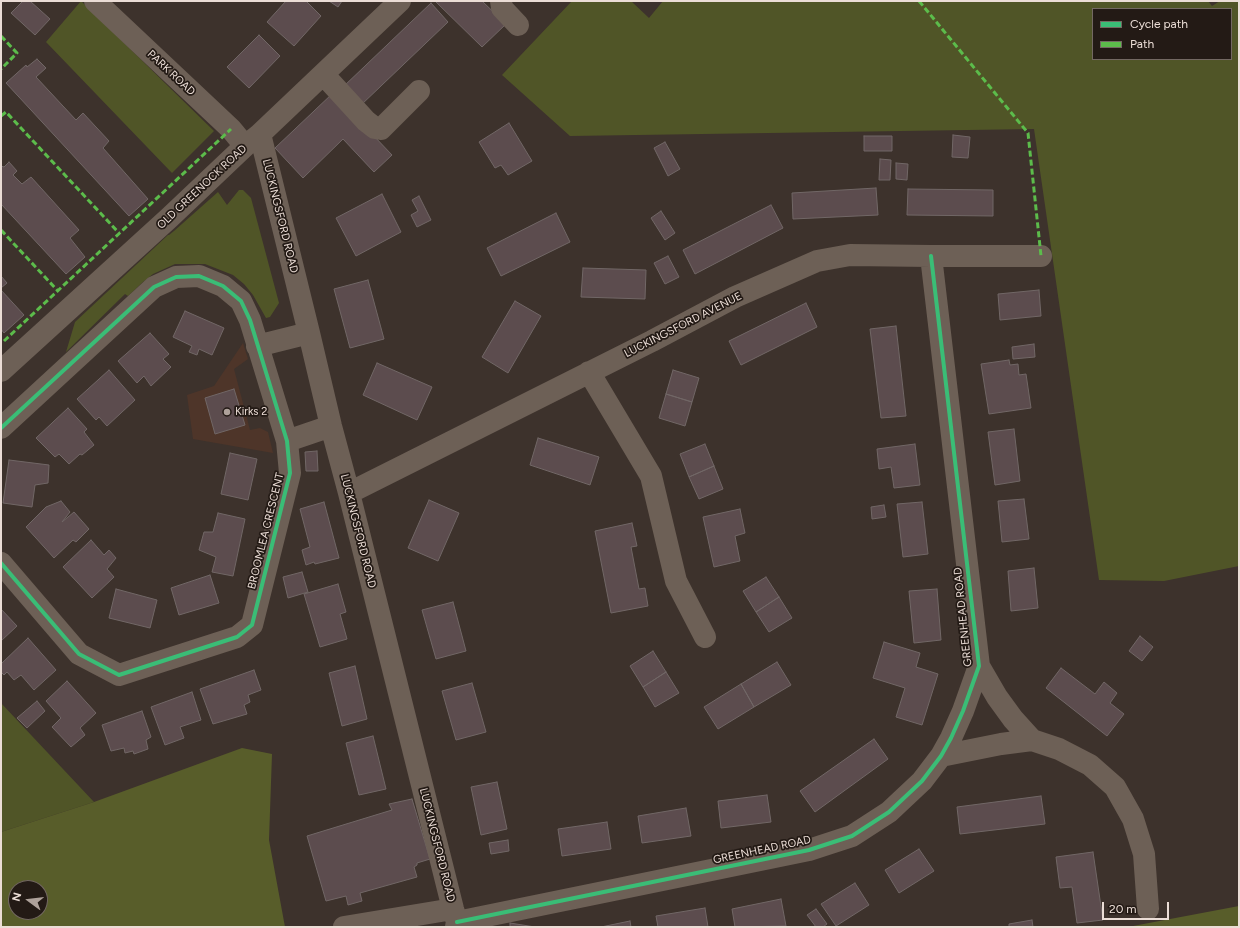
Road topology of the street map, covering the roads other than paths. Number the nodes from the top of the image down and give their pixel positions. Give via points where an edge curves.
1 (95, 1) edge
2 (400, 1) edge
3 (501, 1) edge
4 (518, 25) dead end
5 (323, 74) junction
6 (419, 91) dead end
7 (252, 140) junction
8 (931, 256) junction
9 (1041, 256) dead end
10 (309, 333) junction
11 (257, 346) junction
12 (1, 371) edge
13 (589, 372) junction
14 (331, 426) junction
15 (1, 428) edge
16 (286, 441) junction
17 (349, 493) junction
18 (1, 563) edge
19 (705, 637) dead end
20 (979, 666) junction
21 (1032, 740) junction
22 (941, 756) junction
23 (1148, 908) dead end
24 (455, 919) edge
25 (344, 927) edge

1 - 7 street, PARK ROAD via 231,129
2 - 5 street, OLD GREENOCK ROAD
3 - 4 street via 502,8
5 - 6 street via 375,128 381,129
5 - 7 street, OLD GREENOCK ROAD
7 - 10 street, LUCKINGSFORD ROAD
7 - 12 street, OLD GREENOCK ROAD
8 - 9 street, LUCKINGSFORD AVENUE
8 - 13 street, LUCKINGSFORD AVENUE via 850,255 818,261 735,297
8 - 20 street, GREENHEAD ROAD
10 - 11 street
10 - 14 street, LUCKINGSFORD ROAD
11 - 15 street, BROOMLEA CRESCENT via 250,320 241,301 224,286 198,276 176,277 154,287
11 - 16 street, BROOMLEA CRESCENT
13 - 17 street, LUCKINGSFORD AVENUE
13 - 19 street via 651,476 676,581
14 - 16 street
14 - 17 street, LUCKINGSFORD ROAD
16 - 18 street, BROOMLEA CRESCENT via 290,473 252,625 237,637 119,675 79,654
17 - 24 street, LUCKINGSFORD ROAD
20 - 21 street via 1013,719
20 - 22 street, GREENHEAD ROAD via 963,711
21 - 22 street
21 - 23 street via 1059,749 1090,765 1115,787 1133,819 1144,854
22 - 24 street, GREENHEAD ROAD via 922,781 889,812 852,836 809,850
24 - 25 street, GREENHEAD ROAD

